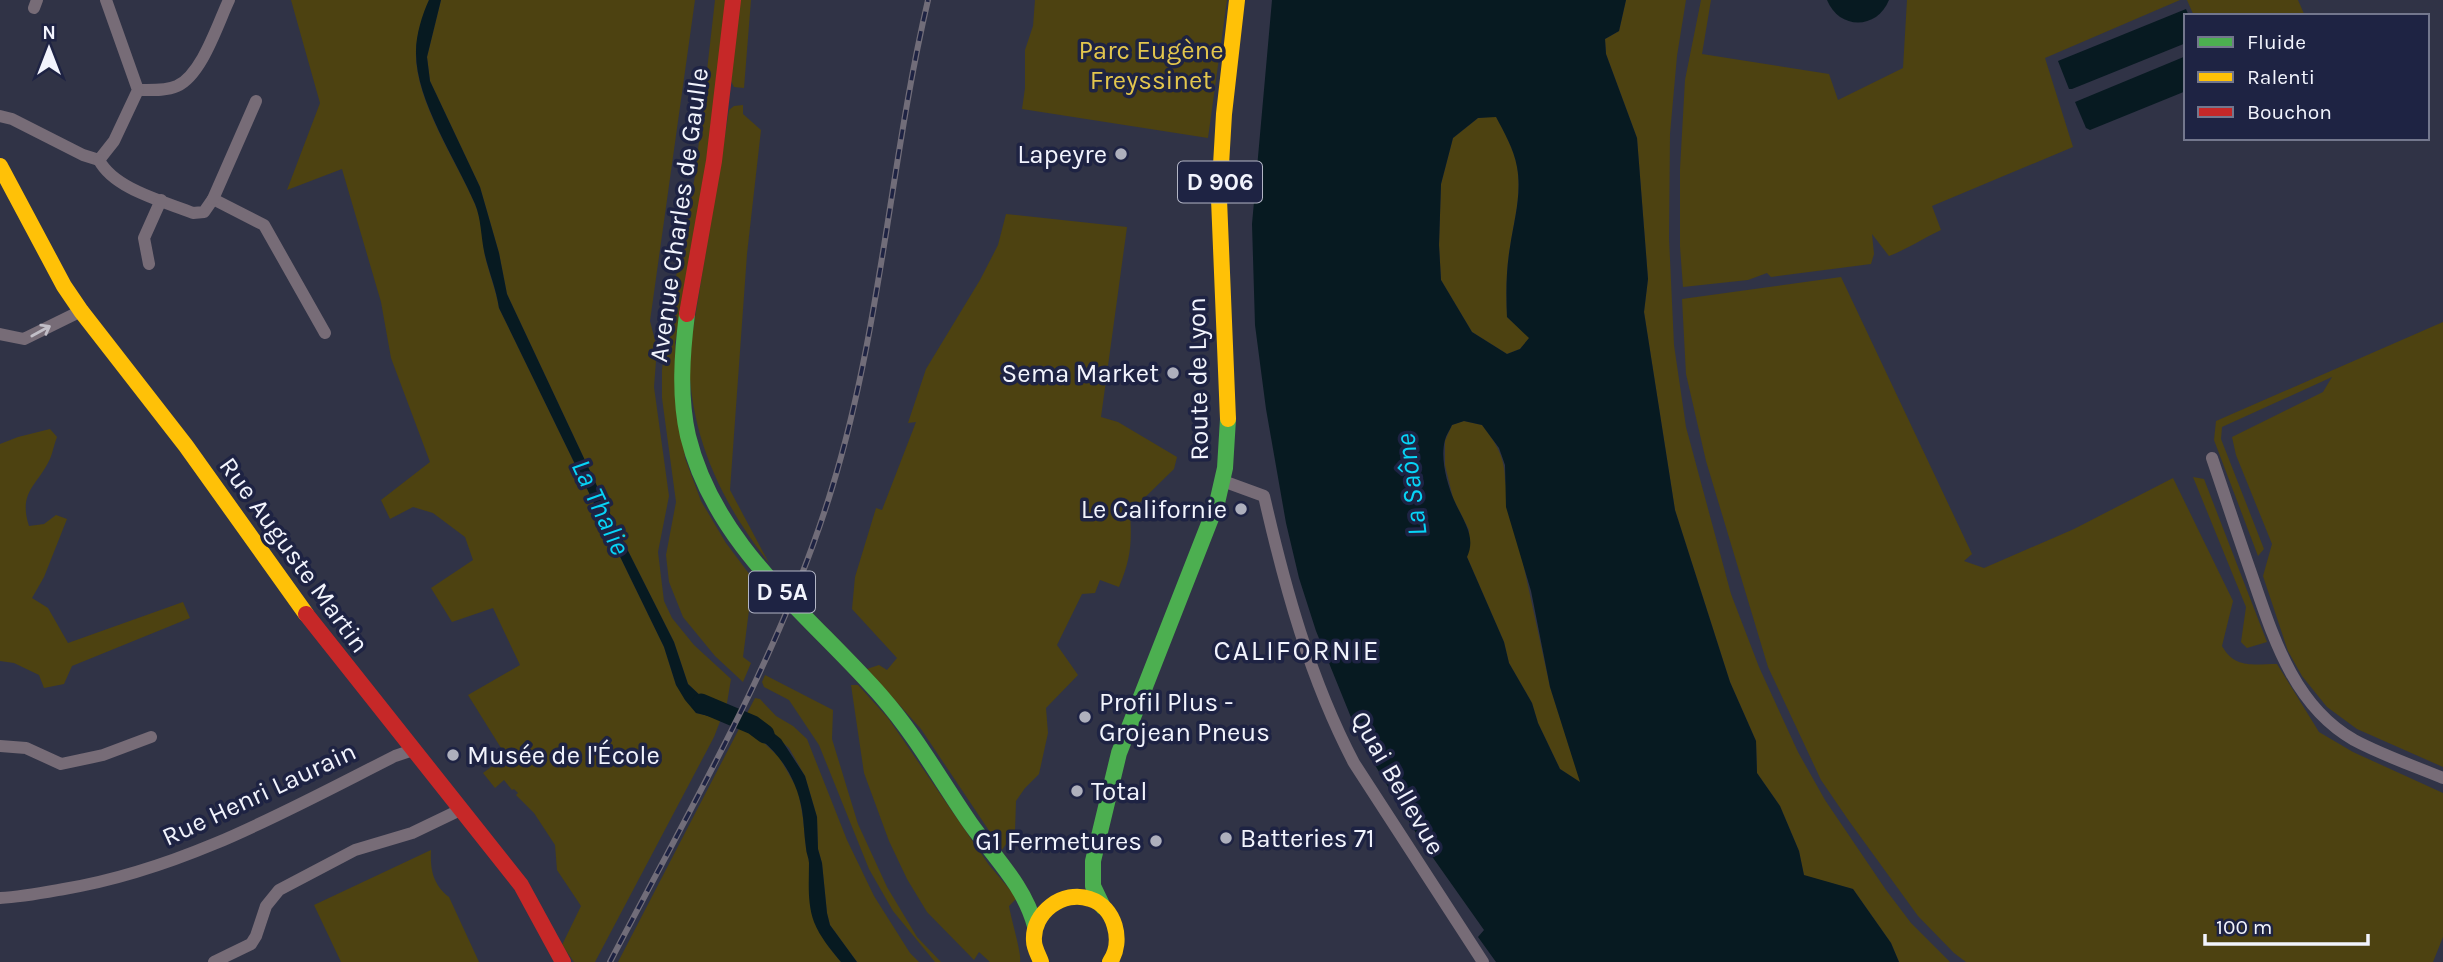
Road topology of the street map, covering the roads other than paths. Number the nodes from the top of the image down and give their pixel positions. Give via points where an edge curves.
1 (106, 0) edge
2 (229, 0) edge
3 (733, 0) edge
4 (1237, 0) edge
5 (138, 90) junction
6 (256, 101) dead end
7 (0, 116) edge
8 (99, 160) junction
9 (0, 166) edge
10 (5, 189) edge
11 (160, 200) junction
12 (214, 200) junction
13 (149, 264) dead end
14 (80, 311) junction
15 (324, 332) dead end
16 (0, 334) edge
17 (2212, 458) dead end
18 (1223, 481) junction
19 (151, 737) dead end
20 (0, 746) edge
21 (413, 750) junction
22 (2443, 778) edge
23 (462, 809) junction
24 (1093, 861) junction
25 (1010, 873) junction
26 (0, 898) edge
27 (1065, 898) junction
28 (1103, 907) junction
29 (1035, 926) junction
30 (214, 962) edge
31 (563, 962) edge
32 (1041, 962) edge
33 (1110, 962) edge
34 (1483, 962) edge

1 - 5 street
2 - 5 street via 194,72 177,86
3 - 25 main road, Avenue Charles de Gaulle / D 5A via 682,360 684,415 694,458 718,512 742,549 883,699 977,834
4 - 18 main road, Route de Lyon / D 906 via 1220,164 1219,244 1228,415
5 - 8 street via 114,141
6 - 12 street
7 - 8 street
8 - 11 street via 116,180
9 - 10 main road, Rue Auguste Martin
10 - 14 main road, Rue Auguste Martin
11 - 12 street via 199,214
11 - 13 street via 144,238
12 - 15 street via 264,225
16 -> 14 street via 24,339
14 - 21 main road, Rue Auguste Martin via 186,446 321,636
17 - 22 street via 2273,634 2305,696 2353,740
18 - 24 main road, Route de Lyon / D 906 via 1119,753
18 - 34 street, Quai Bellevue via 1264,496 1294,615 1343,742
19 - 20 street via 61,764 26,748
21 - 23 main road, Rue Auguste Martin
21 - 26 street, Rue Henri Laurain via 252,829 181,858 100,883
23 - 30 street via 412,833 355,850 279,890 266,906 251,944
23 - 31 main road, Rue Auguste Martin via 521,885
24 - 27 main road, Route de Lyon / D 906
24 - 28 main road, Route de Lyon / D 906 via 1093,886
25 - 27 main road, D 5A via 1053,900
25 - 29 main road, D 5A
27 - 28 main road via 1087,898
27 - 29 main road, Route de Lyon via 1050,905
28 - 33 main road, Route de Lyon via 1117,930 1118,944
29 - 32 main road via 1033,940

